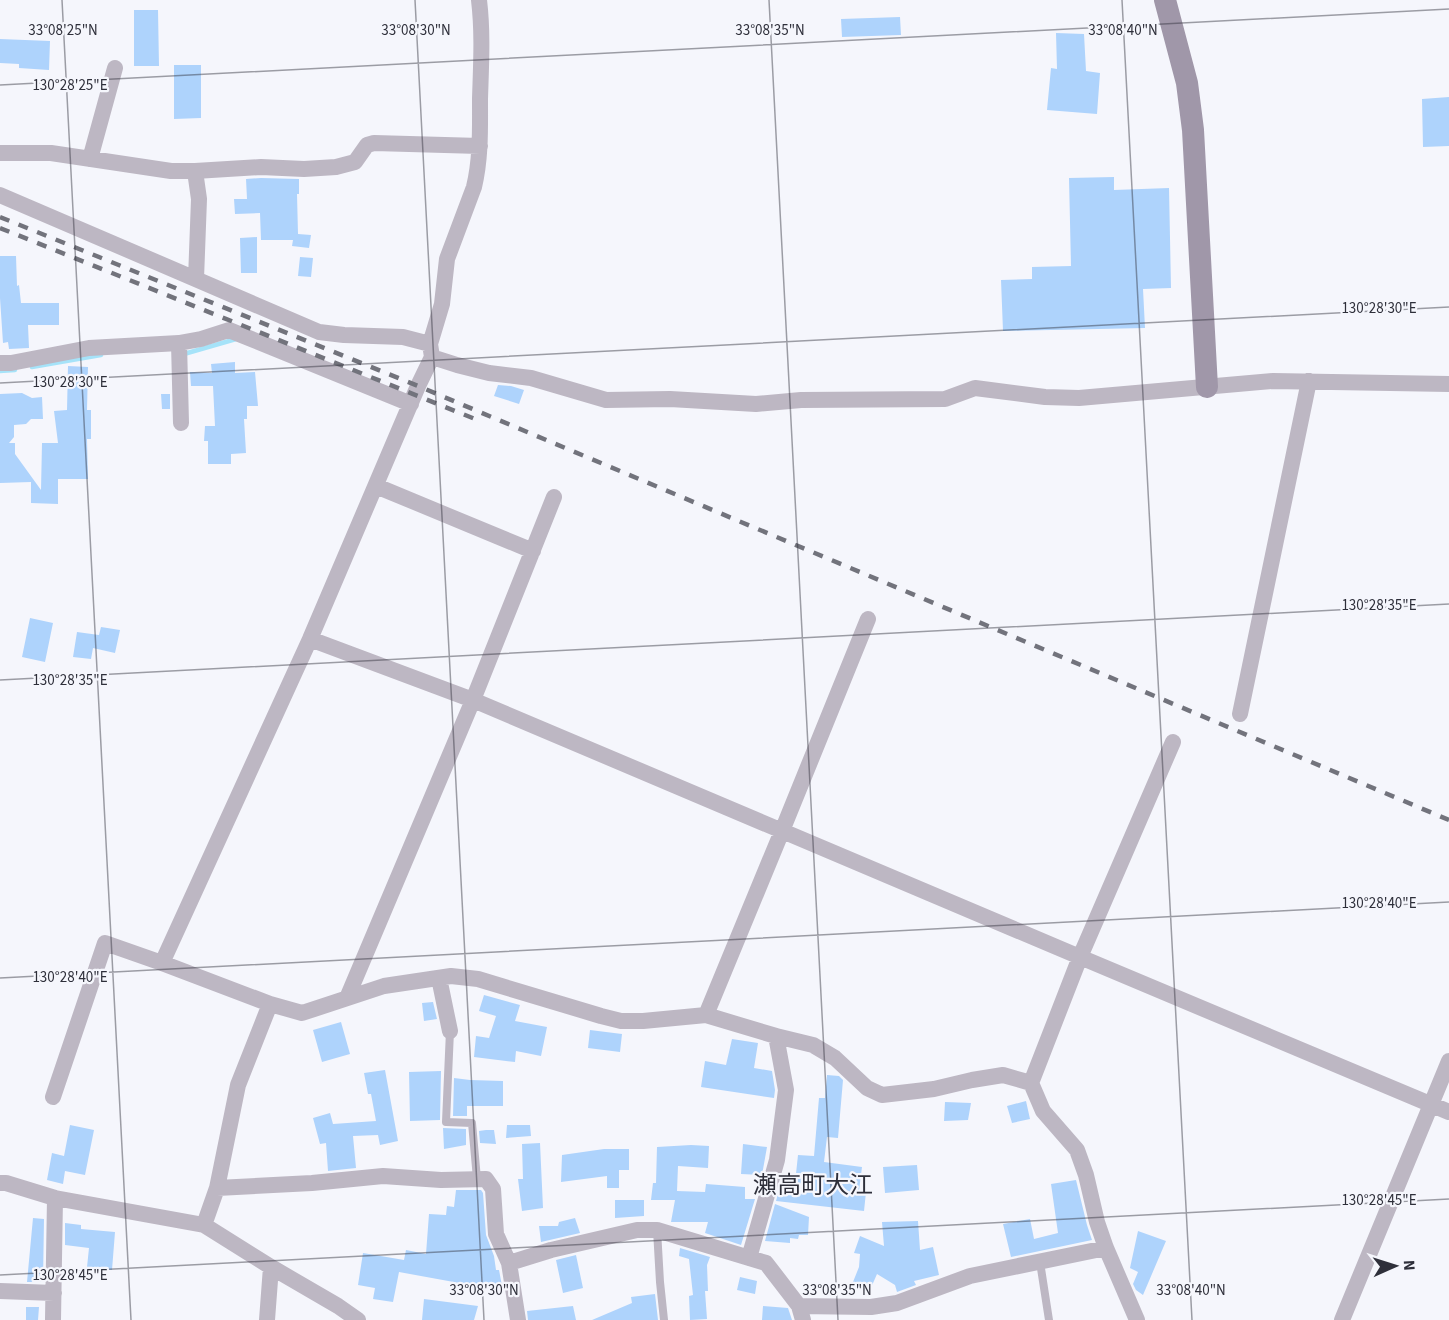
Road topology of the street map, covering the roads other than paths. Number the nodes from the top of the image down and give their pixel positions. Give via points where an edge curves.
1 (479, 0) edge
2 (1165, 0) edge
3 (115, 68) dead end
4 (480, 146) junction
5 (0, 153) edge
6 (90, 159) junction
7 (195, 171) junction
8 (0, 195) edge
9 (196, 279) junction
10 (179, 342) junction
11 (431, 350) junction
12 (0, 363) edge
13 (1309, 381) junction
14 (1449, 384) edge
15 (1207, 387) junction
16 (411, 404) junction
17 (181, 423) dead end
18 (376, 486) junction
19 (554, 497) dead end
20 (533, 550) junction
21 (868, 619) dead end
22 (310, 639) junction
23 (473, 699) junction
24 (1240, 714) dead end
25 (1173, 742) dead end
26 (783, 831) junction
27 (1080, 957) junction
28 (162, 963) junction
29 (439, 978) junction
30 (346, 998) junction
31 (270, 1004) junction
32 (706, 1016) junction
33 (450, 1031) joint
34 (776, 1036) junction
35 (1449, 1061) edge
36 (1031, 1083) junction
37 (52, 1097) dead end
38 (1431, 1104) junction
39 (1449, 1112) edge
40 (477, 1179) junction
41 (0, 1183) edge
42 (217, 1188) junction
43 (55, 1198) junction
44 (204, 1225) junction
45 (657, 1230) junction
46 (1106, 1248) junction
47 (749, 1258) junction
48 (1040, 1262) junction
49 (509, 1263) junction
50 (271, 1267) junction
51 (0, 1291) edge
52 (54, 1293) junction
53 (801, 1313) edge
54 (53, 1320) edge
55 (267, 1320) edge
56 (358, 1320) edge
57 (518, 1320) edge
58 (664, 1320) edge
59 (1049, 1320) edge
60 (1137, 1320) edge
61 (1342, 1320) edge

1 - 4 street
2 - 15 street via 1187,83
3 - 6 street
4 - 7 street via 374,143 367,145 355,162 336,167
4 - 11 street via 474,187 447,260
5 - 6 street via 51,153
6 - 7 street
7 - 9 street via 199,199
8 - 9 street
9 - 11 street via 319,332 403,337
10 - 12 street via 89,348
10 - 16 street via 229,330
10 - 17 street
11 - 15 street via 458,365 531,378 606,400 756,404 945,399 975,388 1079,398
11 - 16 street
13 - 14 street
13 - 15 street
13 - 24 street
16 - 18 street
18 - 20 street
18 - 22 street
19 - 20 street
20 - 23 street
21 - 26 street
22 - 23 street
22 - 28 street
23 - 26 street
23 - 30 street
25 - 27 street
26 - 27 street
26 - 32 street
27 - 36 street
27 - 38 street
28 - 31 street
28 - 37 street via 105,943
29 - 30 street via 384,986
29 - 32 street via 478,979 621,1021
29 - 33 street
30 - 31 street via 302,1013
31 - 42 street via 238,1084
32 - 34 street
33 - 40 lane via 446,1122 472,1123
34 - 36 street via 813,1045 835,1058 867,1088 882,1095 1003,1076
34 - 47 street via 786,1090 777,1160
35 - 38 street
36 - 46 street via 1043,1111 1077,1150
38 - 39 street
38 - 61 street
40 - 42 street via 383,1176
40 - 49 street via 486,1179 493,1189 496,1234
41 - 43 street
42 - 44 street
43 - 44 street
43 - 52 street
44 - 50 street
45 - 47 street
45 - 49 street via 638,1230
45 - 58 lane
46 - 48 street
46 - 60 street
47 - 53 street via 766,1263
48 - 53 street via 970,1276 897,1303
48 - 59 lane
49 - 57 street
50 - 55 street
50 - 56 street
51 - 52 street
52 - 54 street

